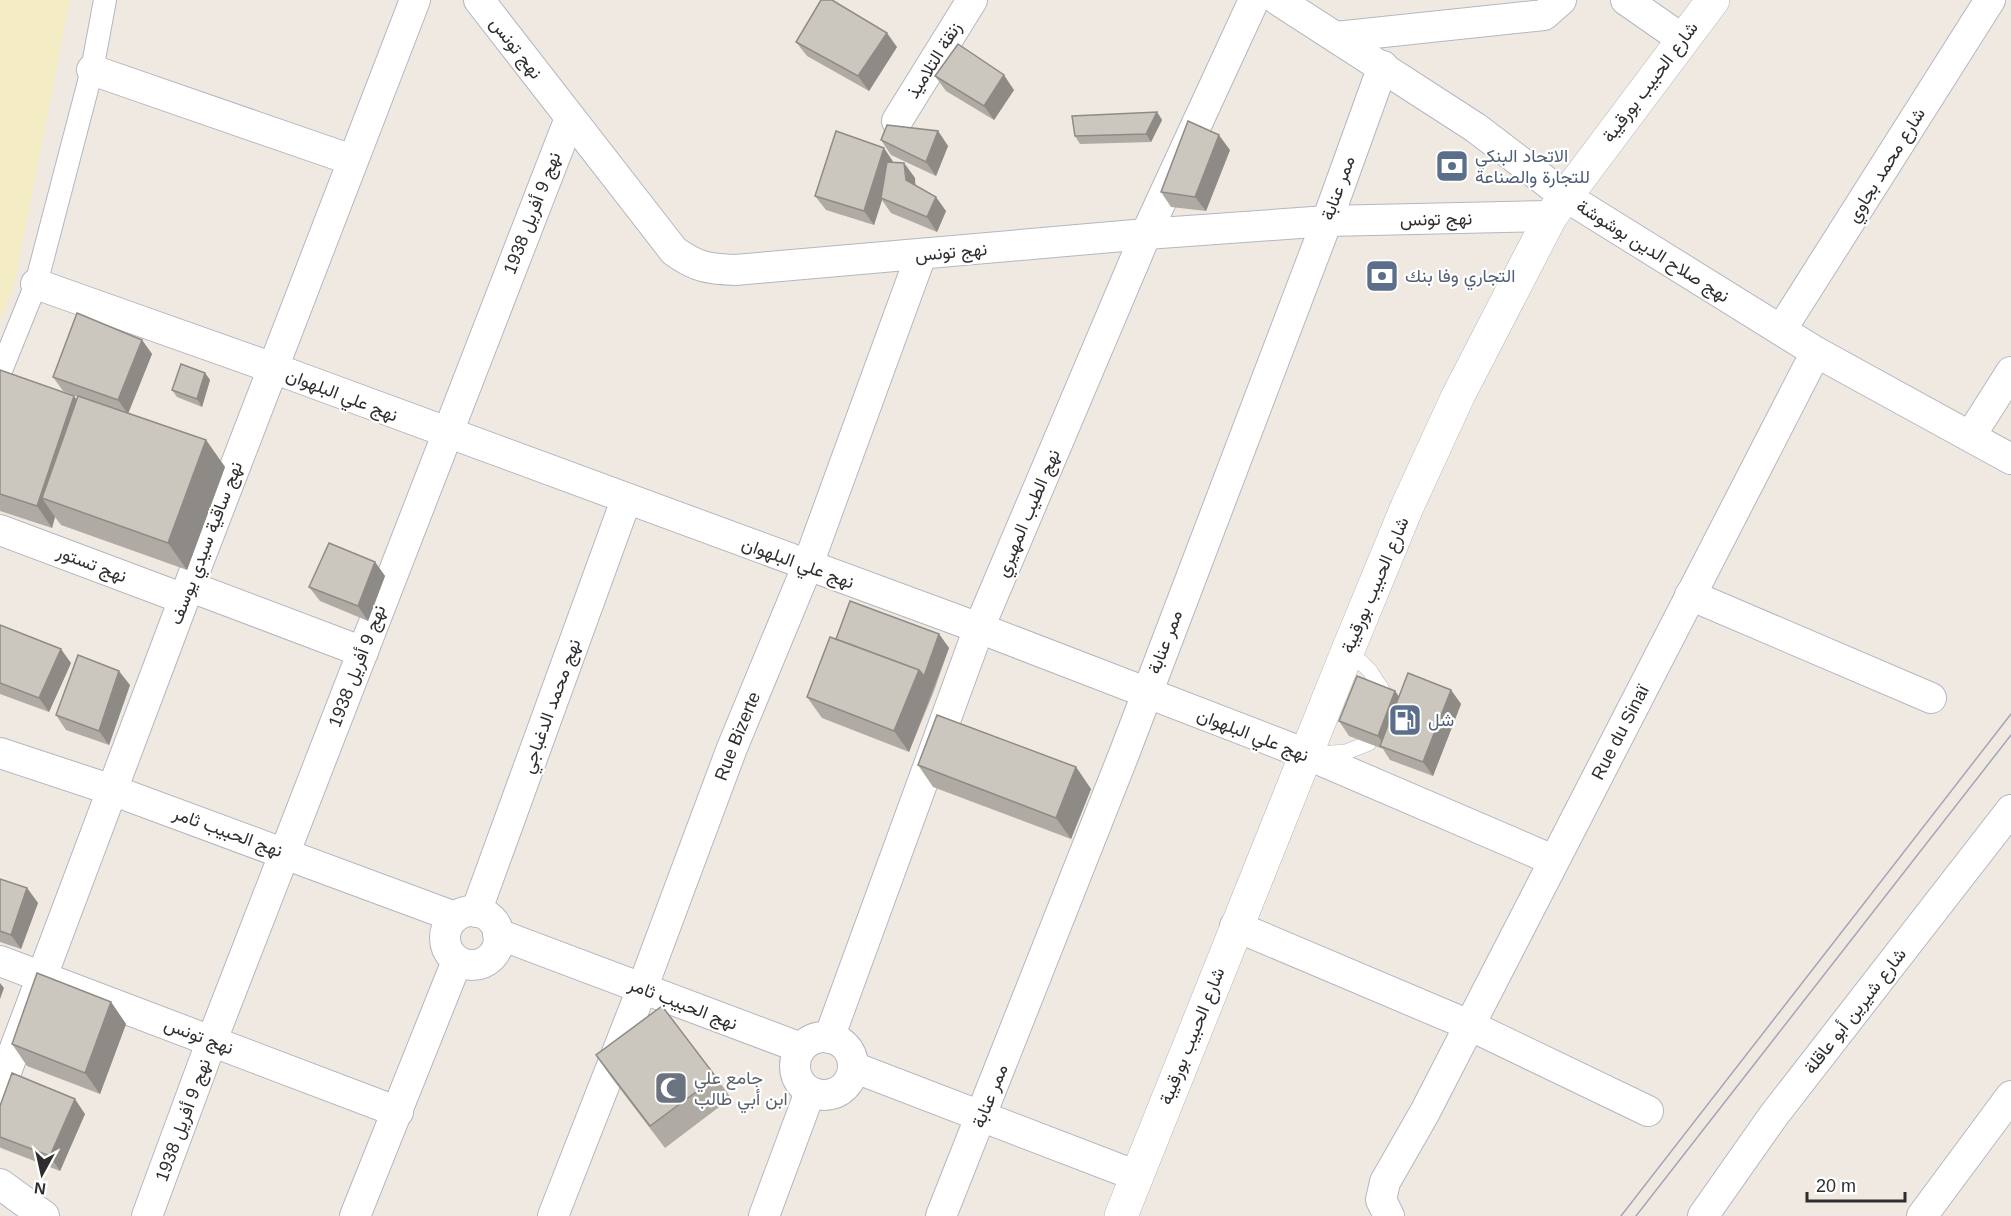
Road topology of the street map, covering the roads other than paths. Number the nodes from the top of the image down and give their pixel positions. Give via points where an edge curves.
1 (105, 0) edge
2 (415, 0) edge
3 (479, 0) edge
4 (972, 0) edge
5 (1254, 0) edge
6 (1278, 0) edge
7 (1561, 0) edge
8 (1626, 0) edge
9 (1713, 0) edge
10 (1990, 0) edge
11 (1336, 37) junction
12 (1682, 39) junction
13 (1383, 66) junction
14 (92, 70) junction
15 (570, 118) junction
16 (897, 121) dead end
17 (352, 160) junction
18 (1558, 206) junction
19 (1327, 221) junction
20 (1146, 234) junction
21 (921, 255) junction
22 (36, 284) junction
23 (1781, 330) junction
24 (1816, 352) junction
25 (273, 368) junction
26 (2011, 372) edge
27 (0, 373) edge
28 (447, 434) junction
29 (1971, 435) junction
30 (2011, 459) edge
31 (626, 500) junction
32 (0, 530) edge
33 (807, 567) junction
34 (187, 593) junction
35 (1690, 596) junction
36 (979, 628) junction
37 (1348, 650) junction
38 (363, 652) junction
39 (1145, 694) junction
40 (1931, 698) dead end
41 (1388, 699) edge
42 (1369, 743) edge
43 (0, 753) edge
44 (1306, 754) junction
45 (112, 790) junction
46 (2011, 810) edge
47 (285, 853) junction
48 (1553, 860) junction
49 (465, 914) junction
50 (1235, 926) junction
51 (498, 934) junction
52 (457, 961) junction
53 (0, 962) edge
54 (43, 977) junction
55 (642, 988) junction
56 (1469, 1025) junction
57 (829, 1038) junction
58 (212, 1040) junction
59 (801, 1048) junction
60 (853, 1067) junction
61 (0, 1088) edge
62 (810, 1092) junction
63 (2011, 1096) edge
64 (1648, 1111) dead end
65 (398, 1112) junction
66 (982, 1114) junction
67 (1137, 1176) junction
68 (0, 1184) edge
69 (44, 1216) edge
70 (147, 1216) edge
71 (356, 1216) edge
72 (553, 1216) edge
73 (764, 1216) edge
74 (941, 1216) edge
75 (1121, 1216) edge
76 (1389, 1216) edge
77 (1703, 1216) edge
78 (1922, 1216) edge

1 - 14 street
2 - 17 street, نهج ساقية سيدي يوسف
3 - 15 street, نهج تونس
4 - 16 street, زنقة التلاميذ
5 - 20 street, نهج الطيب المهيري
6 - 11 street, نهج صلاح الدين بوشوشة
7 - 11 street via 1544,15
8 - 12 street
9 - 12 main road, شارع الحبيب بورقيبة
10 - 23 street, شارع محمد بجاوي
11 - 13 street, نهج صلاح الدين بوشوشة
12 - 18 main road, شارع الحبيب بورقيبة
13 - 18 street, نهج صلاح الدين بوشوشة via 1476,129
13 - 19 street, ممر عنابة
14 - 17 street
14 - 22 street
15 - 21 street, نهج تونس via 674,251 693,265 735,270
15 - 28 street, نهج 9 أفريل 1938
17 - 25 street, نهج ساقية سيدي يوسف
18 - 19 street, نهج تونس
18 - 23 street, نهج صلاح الدين بوشوشة
18 - 37 main road, شارع الحبيب بورقيبة via 1453,407
19 - 20 street, نهج تونس
19 - 39 street, ممر عنابة
20 - 21 street, نهج تونس
20 - 36 street, نهج الطيب المهيري
21 - 33 street, Rue Bizerte
22 - 25 street, نهج علي البلهوان
22 - 27 street
23 - 24 street, نهج صلاح الدين بوشوشة
24 - 29 street, نهج صلاح الدين بوشوشة
24 - 35 street, Rue du Sinaï
25 - 28 street, نهج علي البلهوان
25 - 34 street, نهج ساقية سيدي يوسف
26 - 29 street
28 - 31 street, نهج علي البلهوان
28 - 38 street, نهج 9 أفريل 1938
29 - 30 street, نهج صلاح الدين بوشوشة
31 - 33 street, نهج علي البلهوان
31 - 49 street, نهج محمد الدغباجي
32 - 34 street, نهج تستور
33 - 36 street, نهج علي البلهوان
33 - 55 street, Rue Bizerte via 732,748
34 - 38 street, نهج تستور
34 - 45 street, نهج ساقية سيدي يوسف
35 - 40 street
35 - 48 street, Rue du Sinaï
36 - 39 street, نهج علي البلهوان
36 - 57 street, نهج الطيب المهيري
37 - 41 lane via 1370,671
37 - 44 main road, شارع الحبيب بورقيبة
38 - 47 street, نهج 9 أفريل 1938
39 - 44 street, نهج علي البلهوان
39 - 66 street, ممر عنابة
42 - 44 lane via 1346,752
43 - 45 street, نهج الحبيب ثامر
44 - 48 street, نهج علي البلهوان
44 - 50 main road, شارع الحبيب بورقيبة
45 - 47 street, نهج الحبيب ثامر
45 - 54 street, نهج ساقية سيدي يوسف
46 - 77 street, شارع شيرين أبو عاقلة via 1774,1115
47 - 49 street, نهج الحبيب ثامر
47 - 58 street, نهج 9 أفريل 1938
48 - 56 street, Rue du Sinaï
49 - 51 street via 491,919
49 - 52 street via 447,927 444,939 448,952
50 - 56 street
50 - 67 main road, شارع الحبيب بورقيبة
51 - 52 street via 498,944 487,961 467,965
51 - 55 street, نهج الحبيب ثامر
52 - 65 street
53 - 54 street, نهج تونس
54 - 58 street, نهج تونس
54 - 61 street, نهج ساقية سيدي يوسف
55 - 59 street, نهج الحبيب ثامر
55 - 72 street, Rue Bizerte
56 - 64 street
56 - 76 street, Rue du Sinaï via 1385,1182 1381,1200
57 - 59 street via 814,1039
57 - 60 street via 849,1051
58 - 65 street, نهج تونس
58 - 70 street, نهج 9 أفريل 1938
59 - 62 street via 795,1059 795,1072
60 - 62 street via 846,1085 839,1091 830,1095
60 - 66 street
62 - 73 street
63 - 78 street
65 - 71 street
66 - 67 street
66 - 74 street, ممر عنابة
67 - 75 main road, شارع الحبيب بورقيبة
68 - 69 street

